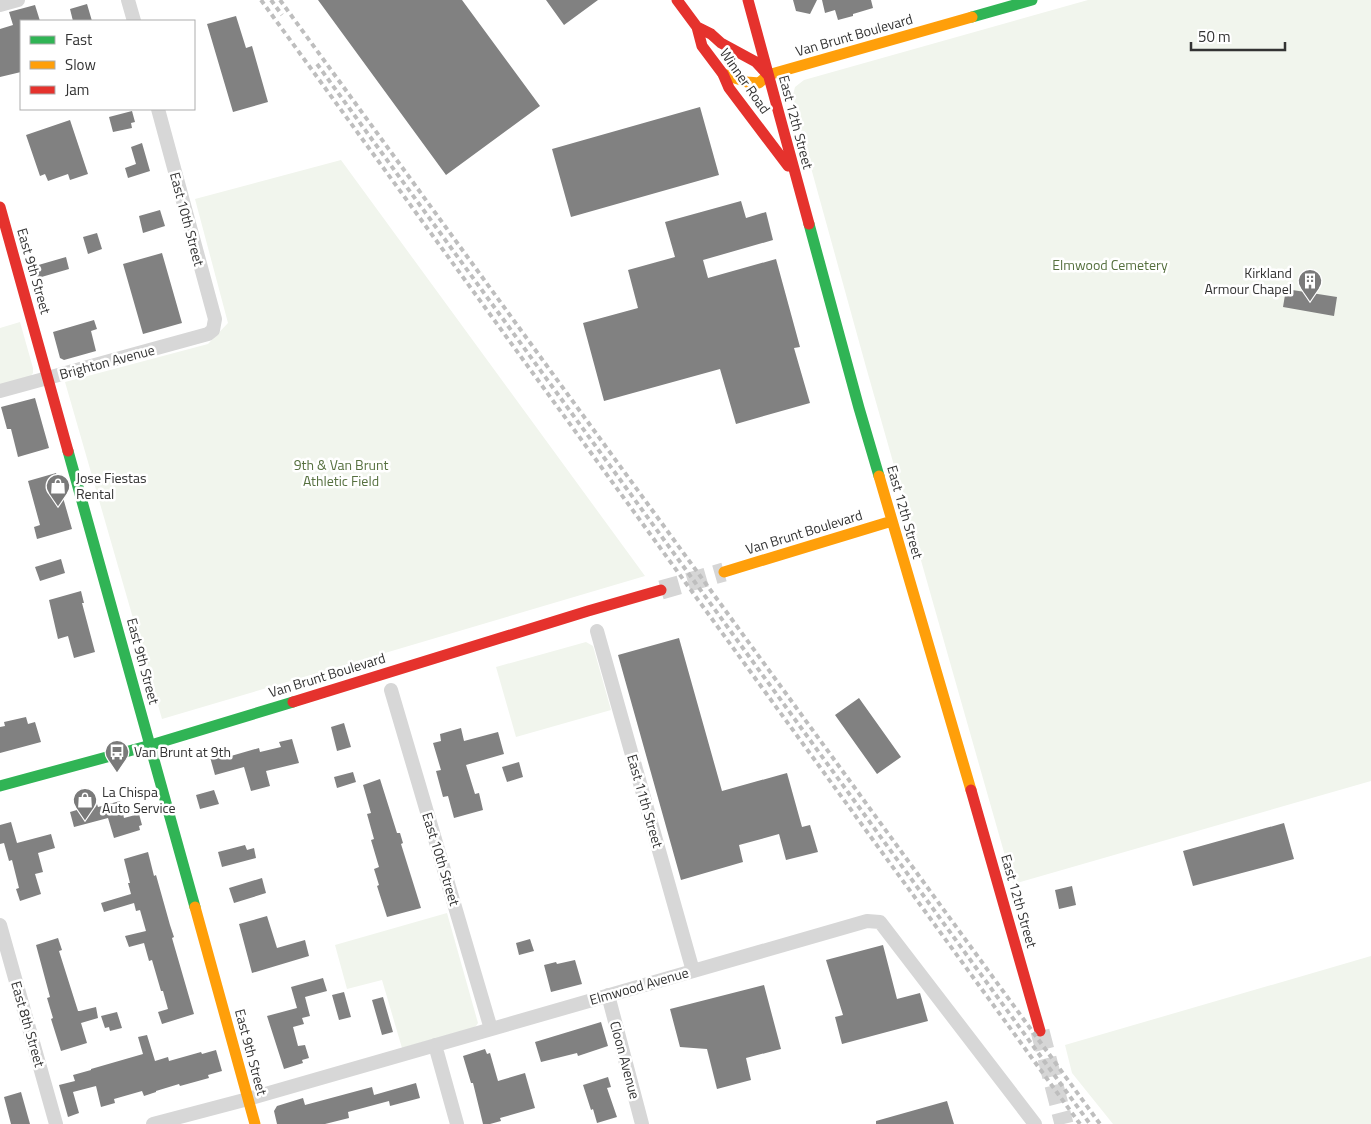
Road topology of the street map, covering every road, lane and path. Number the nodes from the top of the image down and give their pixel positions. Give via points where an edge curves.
1 (18, 0) edge
2 (128, 0) edge
3 (677, 0) edge
4 (748, 0) edge
5 (1032, 0) edge
6 (0, 5) edge
7 (134, 20) edge
8 (697, 27) junction
9 (723, 74) junction
10 (768, 75) junction
11 (158, 110) edge
12 (795, 175) junction
13 (0, 207) edge
14 (213, 330) joint
15 (48, 378) junction
16 (0, 391) edge
17 (892, 521) junction
18 (724, 572) tunnel mouth
19 (661, 590) tunnel mouth
20 (597, 631) dead end
21 (391, 690) dead end
22 (151, 744) junction
23 (0, 786) edge
24 (0, 924) edge
25 (693, 971) junction
26 (608, 995) junction
27 (491, 1029) junction
28 (1040, 1031) tunnel mouth
29 (435, 1045) junction
30 (248, 1098) junction
31 (56, 1124) edge
32 (153, 1124) edge
33 (255, 1124) edge
34 (456, 1124) edge
35 (642, 1124) edge
36 (1035, 1124) edge

1 - 6 street
2 - 7 street
3 - 8 street, Winner Road
4 - 10 street, East 12th Street
5 - 10 street, Van Brunt Boulevard
8 - 9 street, Winner Road via 702,46
8 - 10 street via 756,62
9 - 10 street, Van Brunt Boulevard via 759,83
9 - 12 street, Winner Road via 729,88
10 - 12 street, East 12th Street
11 - 14 street, East 10th Street via 215,319
12 - 17 street, East 12th Street
13 - 15 street, East 9th Street
14 - 15 street, Brighton Avenue
15 - 16 street, Brighton Avenue
15 - 22 street, East 9th Street
17 - 18 street, Van Brunt Boulevard
17 - 28 street, East 12th Street
19 - 22 street, Van Brunt Boulevard
20 - 25 street, East 11th Street
21 - 27 street, East 10th Street
22 - 23 street, Van Brunt Boulevard
22 - 30 street, East 9th Street
24 - 31 street, East 8th Street
25 - 26 street, Elmwood Avenue
25 - 36 street, Elmwood Avenue via 867,921 880,922
26 - 27 street, Elmwood Avenue
26 - 35 street, Cloon Avenue
27 - 29 street, Elmwood Avenue
29 - 30 street, Elmwood Avenue
29 - 34 street
30 - 32 street, Elmwood Avenue
30 - 33 street, East 9th Street

